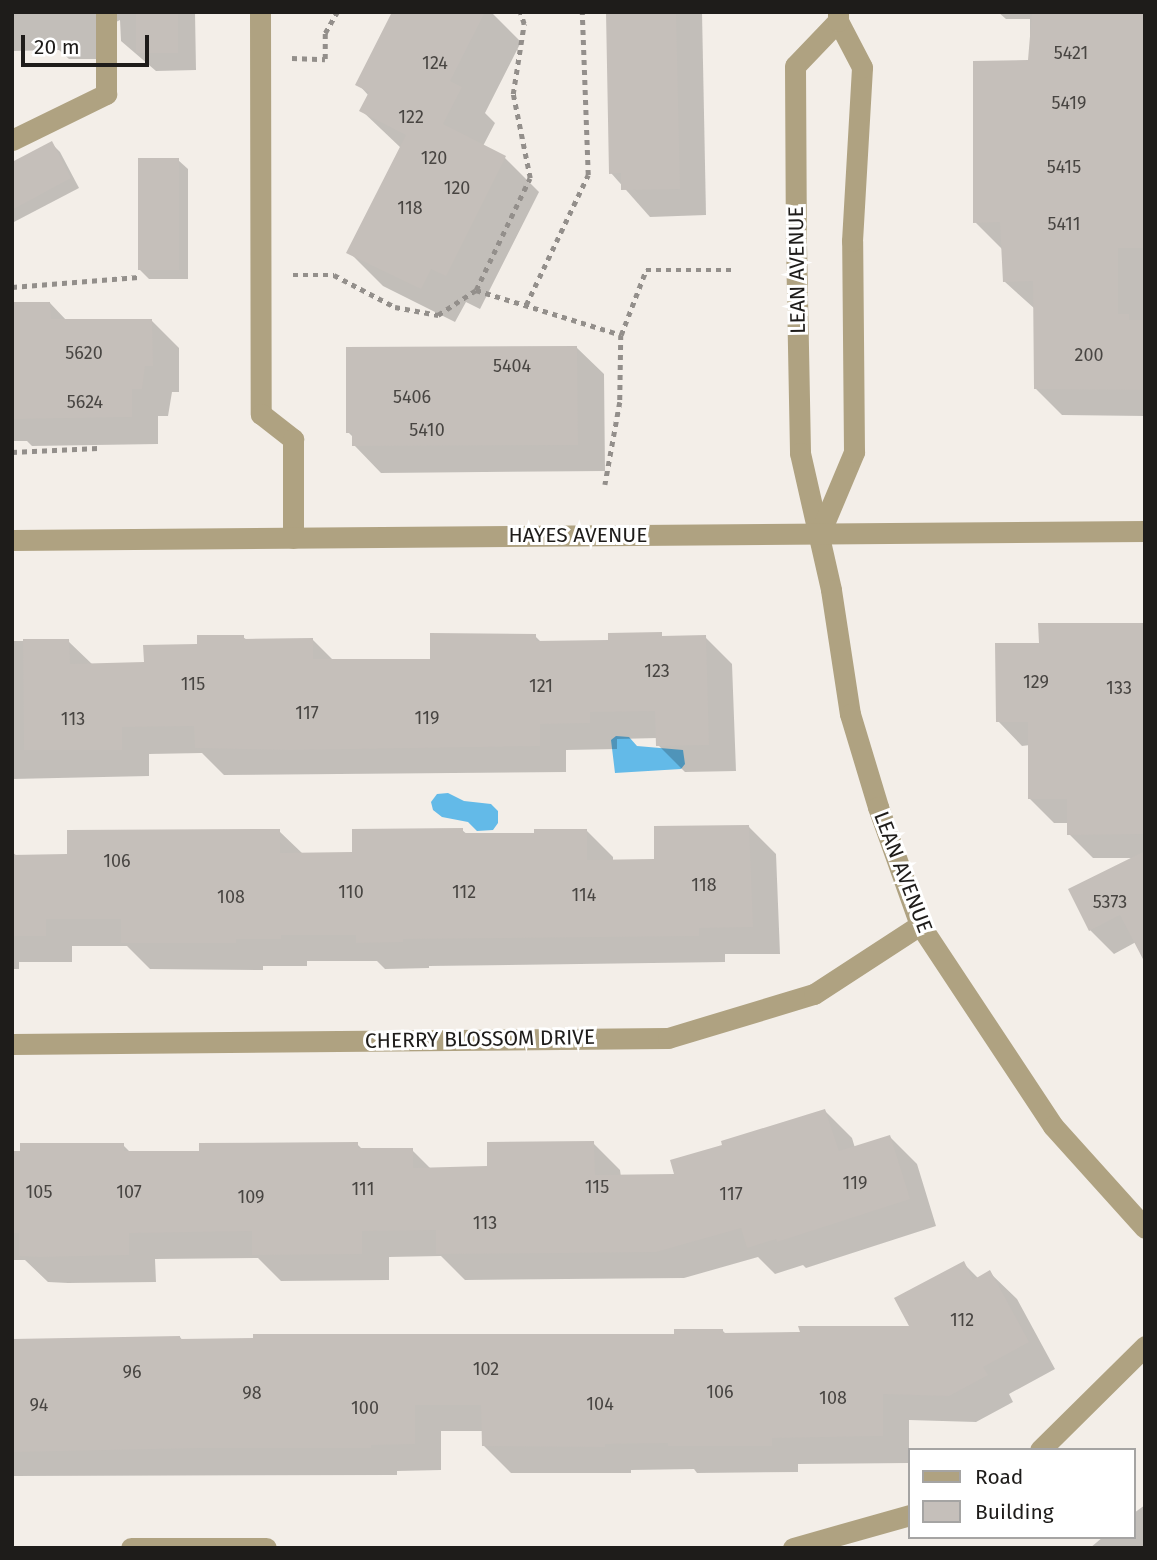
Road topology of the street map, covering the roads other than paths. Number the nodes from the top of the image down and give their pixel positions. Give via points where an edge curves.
1 (106, 12) edge
2 (260, 12) edge
3 (838, 16) edge
4 (12, 140) edge
5 (1145, 531) edge
6 (820, 533) junction
7 (293, 538) junction
8 (12, 540) edge
9 (920, 925) junction
10 (12, 1044) edge
11 (1145, 1228) edge
12 (1145, 1346) edge
13 (1042, 1448) edge
14 (908, 1516) edge
15 (131, 1548) edge
16 (266, 1548) edge
17 (793, 1548) edge

1 - 4 street via 106,94
2 - 7 street via 261,414 293,439
3 - 6 street, LEAN AVENUE via 862,67 852,241 854,452
3 - 6 street, LEAN AVENUE via 795,66 800,453
5 - 6 street, HAYES AVENUE
6 - 7 street, HAYES AVENUE
6 - 9 street, LEAN AVENUE via 850,714
7 - 8 street, HAYES AVENUE
9 - 10 street, CHERRY BLOSSOM DRIVE via 814,994 668,1038
9 - 11 street, LEAN AVENUE via 1053,1126
12 - 13 street
14 - 17 street
15 - 16 street

